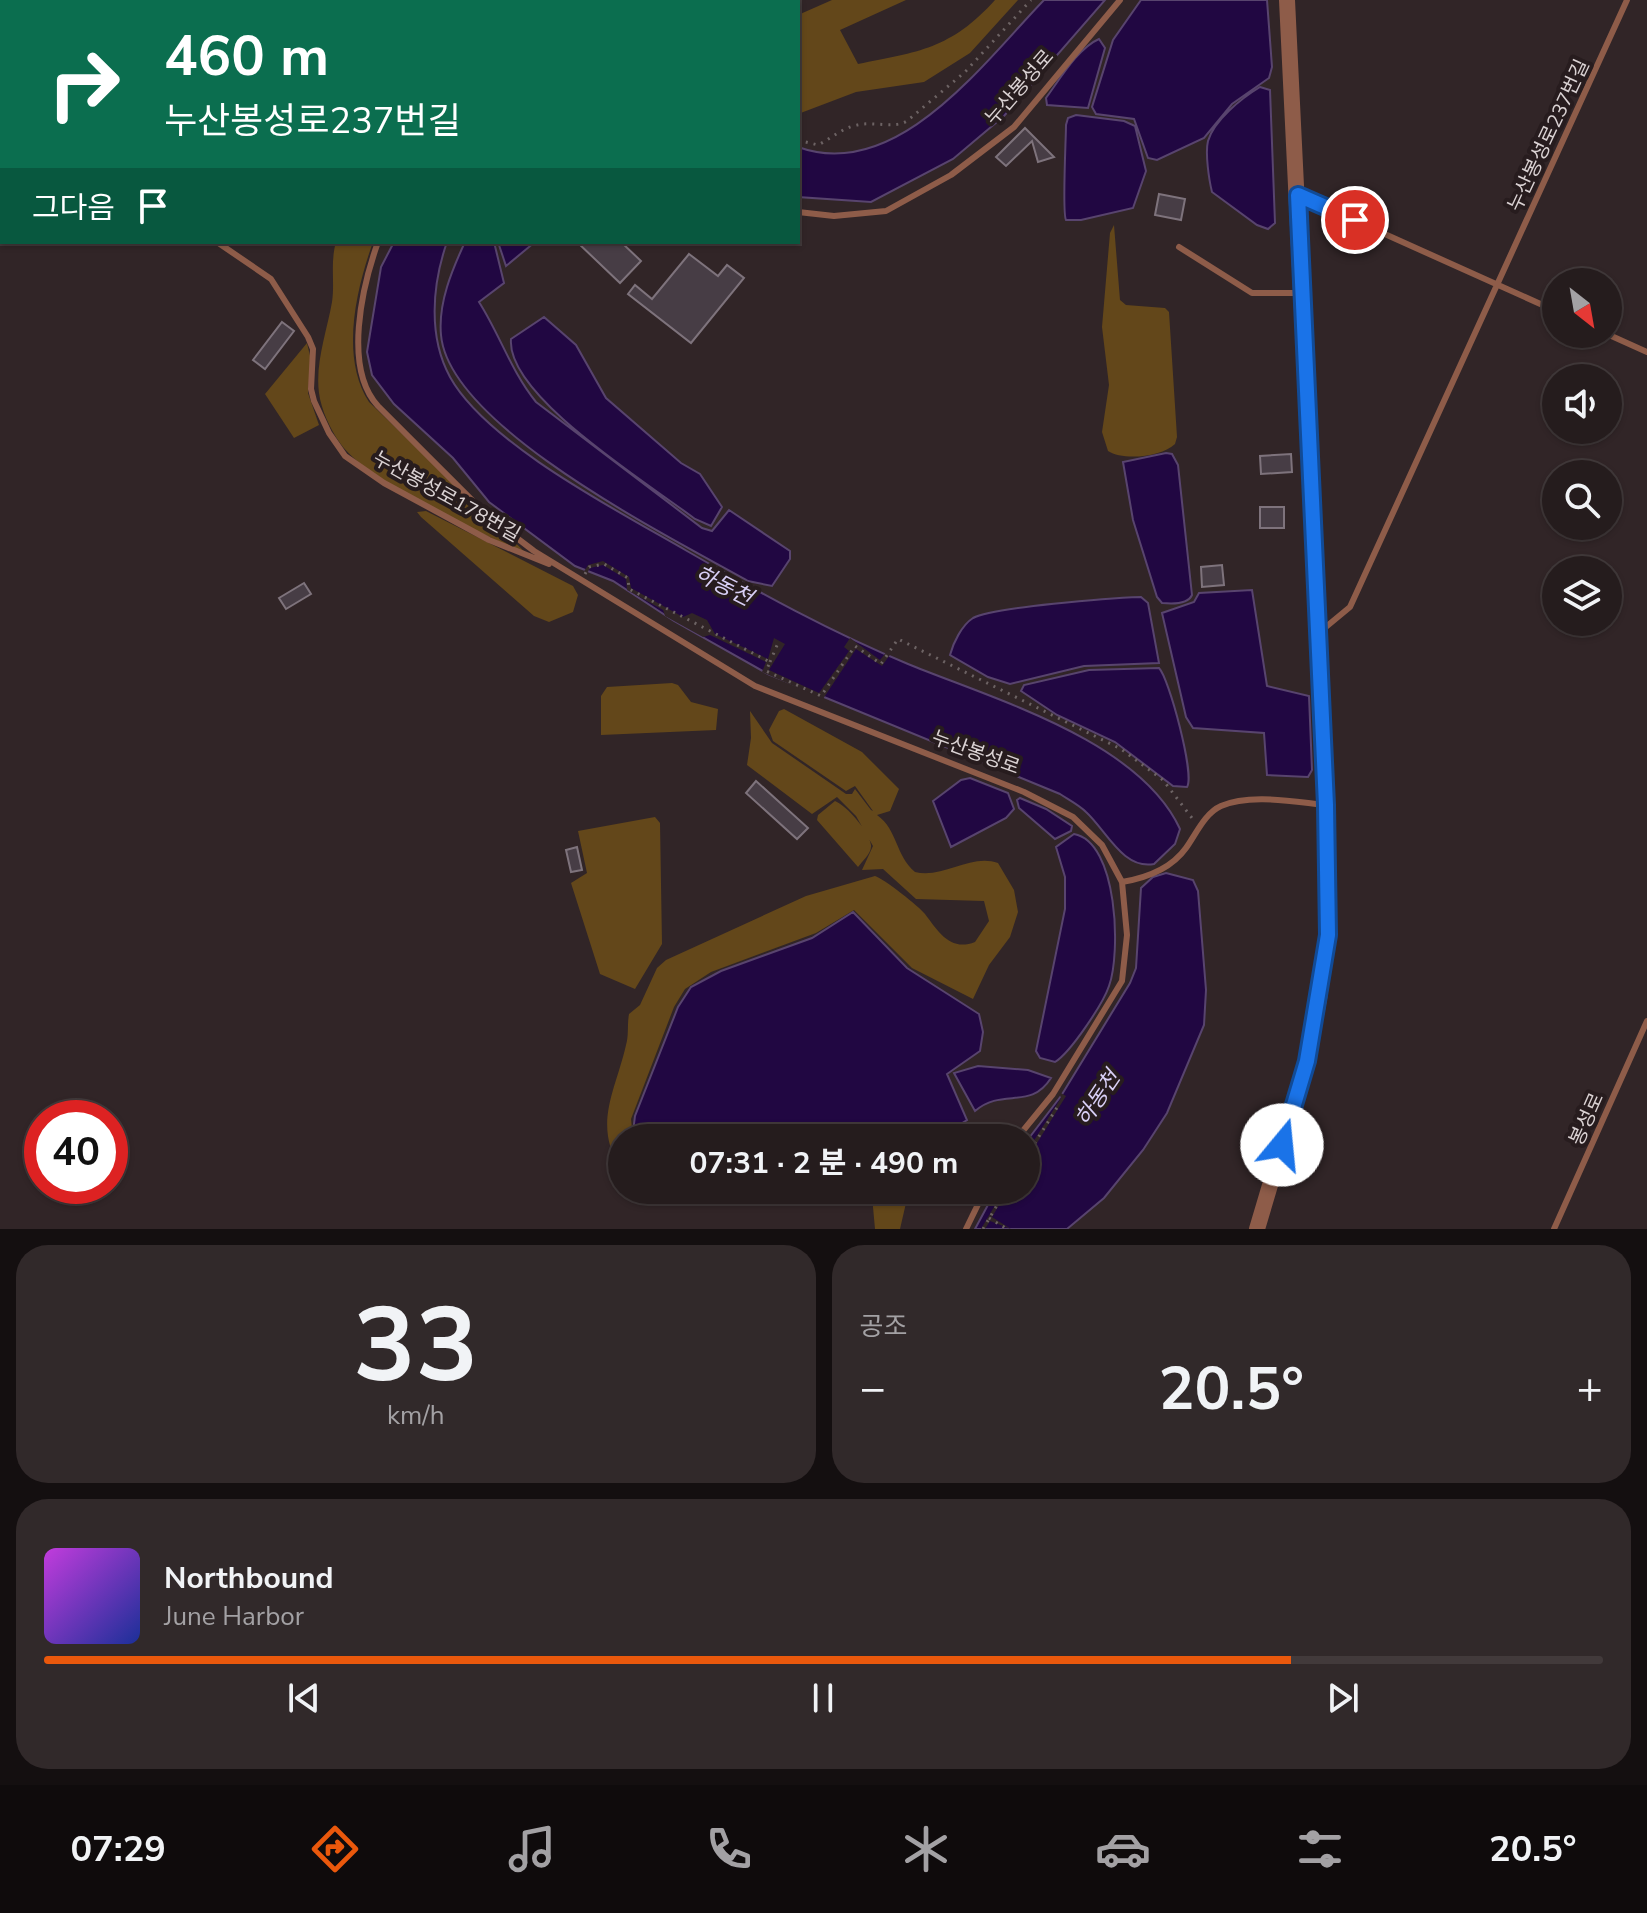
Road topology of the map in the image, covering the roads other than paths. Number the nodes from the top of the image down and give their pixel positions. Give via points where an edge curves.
1 (1120, 0) edge
2 (1287, 0) edge
3 (1627, 0) edge
4 (1298, 195) junction
5 (800, 212) edge
6 (220, 244) edge
7 (377, 244) edge
8 (1179, 247) dead end
9 (1497, 284) junction
10 (1303, 293) junction
11 (1542, 305) edge
12 (1622, 341) edge
13 (1647, 352) edge
14 (558, 566) junction
15 (1318, 633) junction
16 (1326, 805) junction
17 (1122, 882) junction
18 (1647, 1021) edge
19 (1028, 1124) edge
20 (978, 1204) edge
21 (966, 1229) edge
22 (1257, 1229) edge
23 (1554, 1229) edge

1 - 5 lane, 누산봉성로 via 1014,127 951,175 886,211 834,216
2 - 4 street
3 - 9 lane, 누산봉성로237번길
4 - 9 lane
4 - 10 street
6 - 14 lane, 누산봉성로178번길 via 271,279 308,337 314,401 345,456 501,547
7 - 14 lane via 357,338 359,369 369,396 488,516
8 - 10 lane via 1252,293
9 - 11 lane
9 - 15 lane via 1350,607
10 - 15 street
12 - 13 lane
14 - 17 lane, 누산봉성로 via 755,686 1052,804 1102,845
15 - 16 street
16 - 17 lane via 1234,802 1215,809 1172,863
16 - 22 street via 1328,935 1319,999 1307,1061
17 - 19 lane via 1127,935 1122,981 1053,1094
18 - 23 lane, 봉성로
20 - 21 lane

